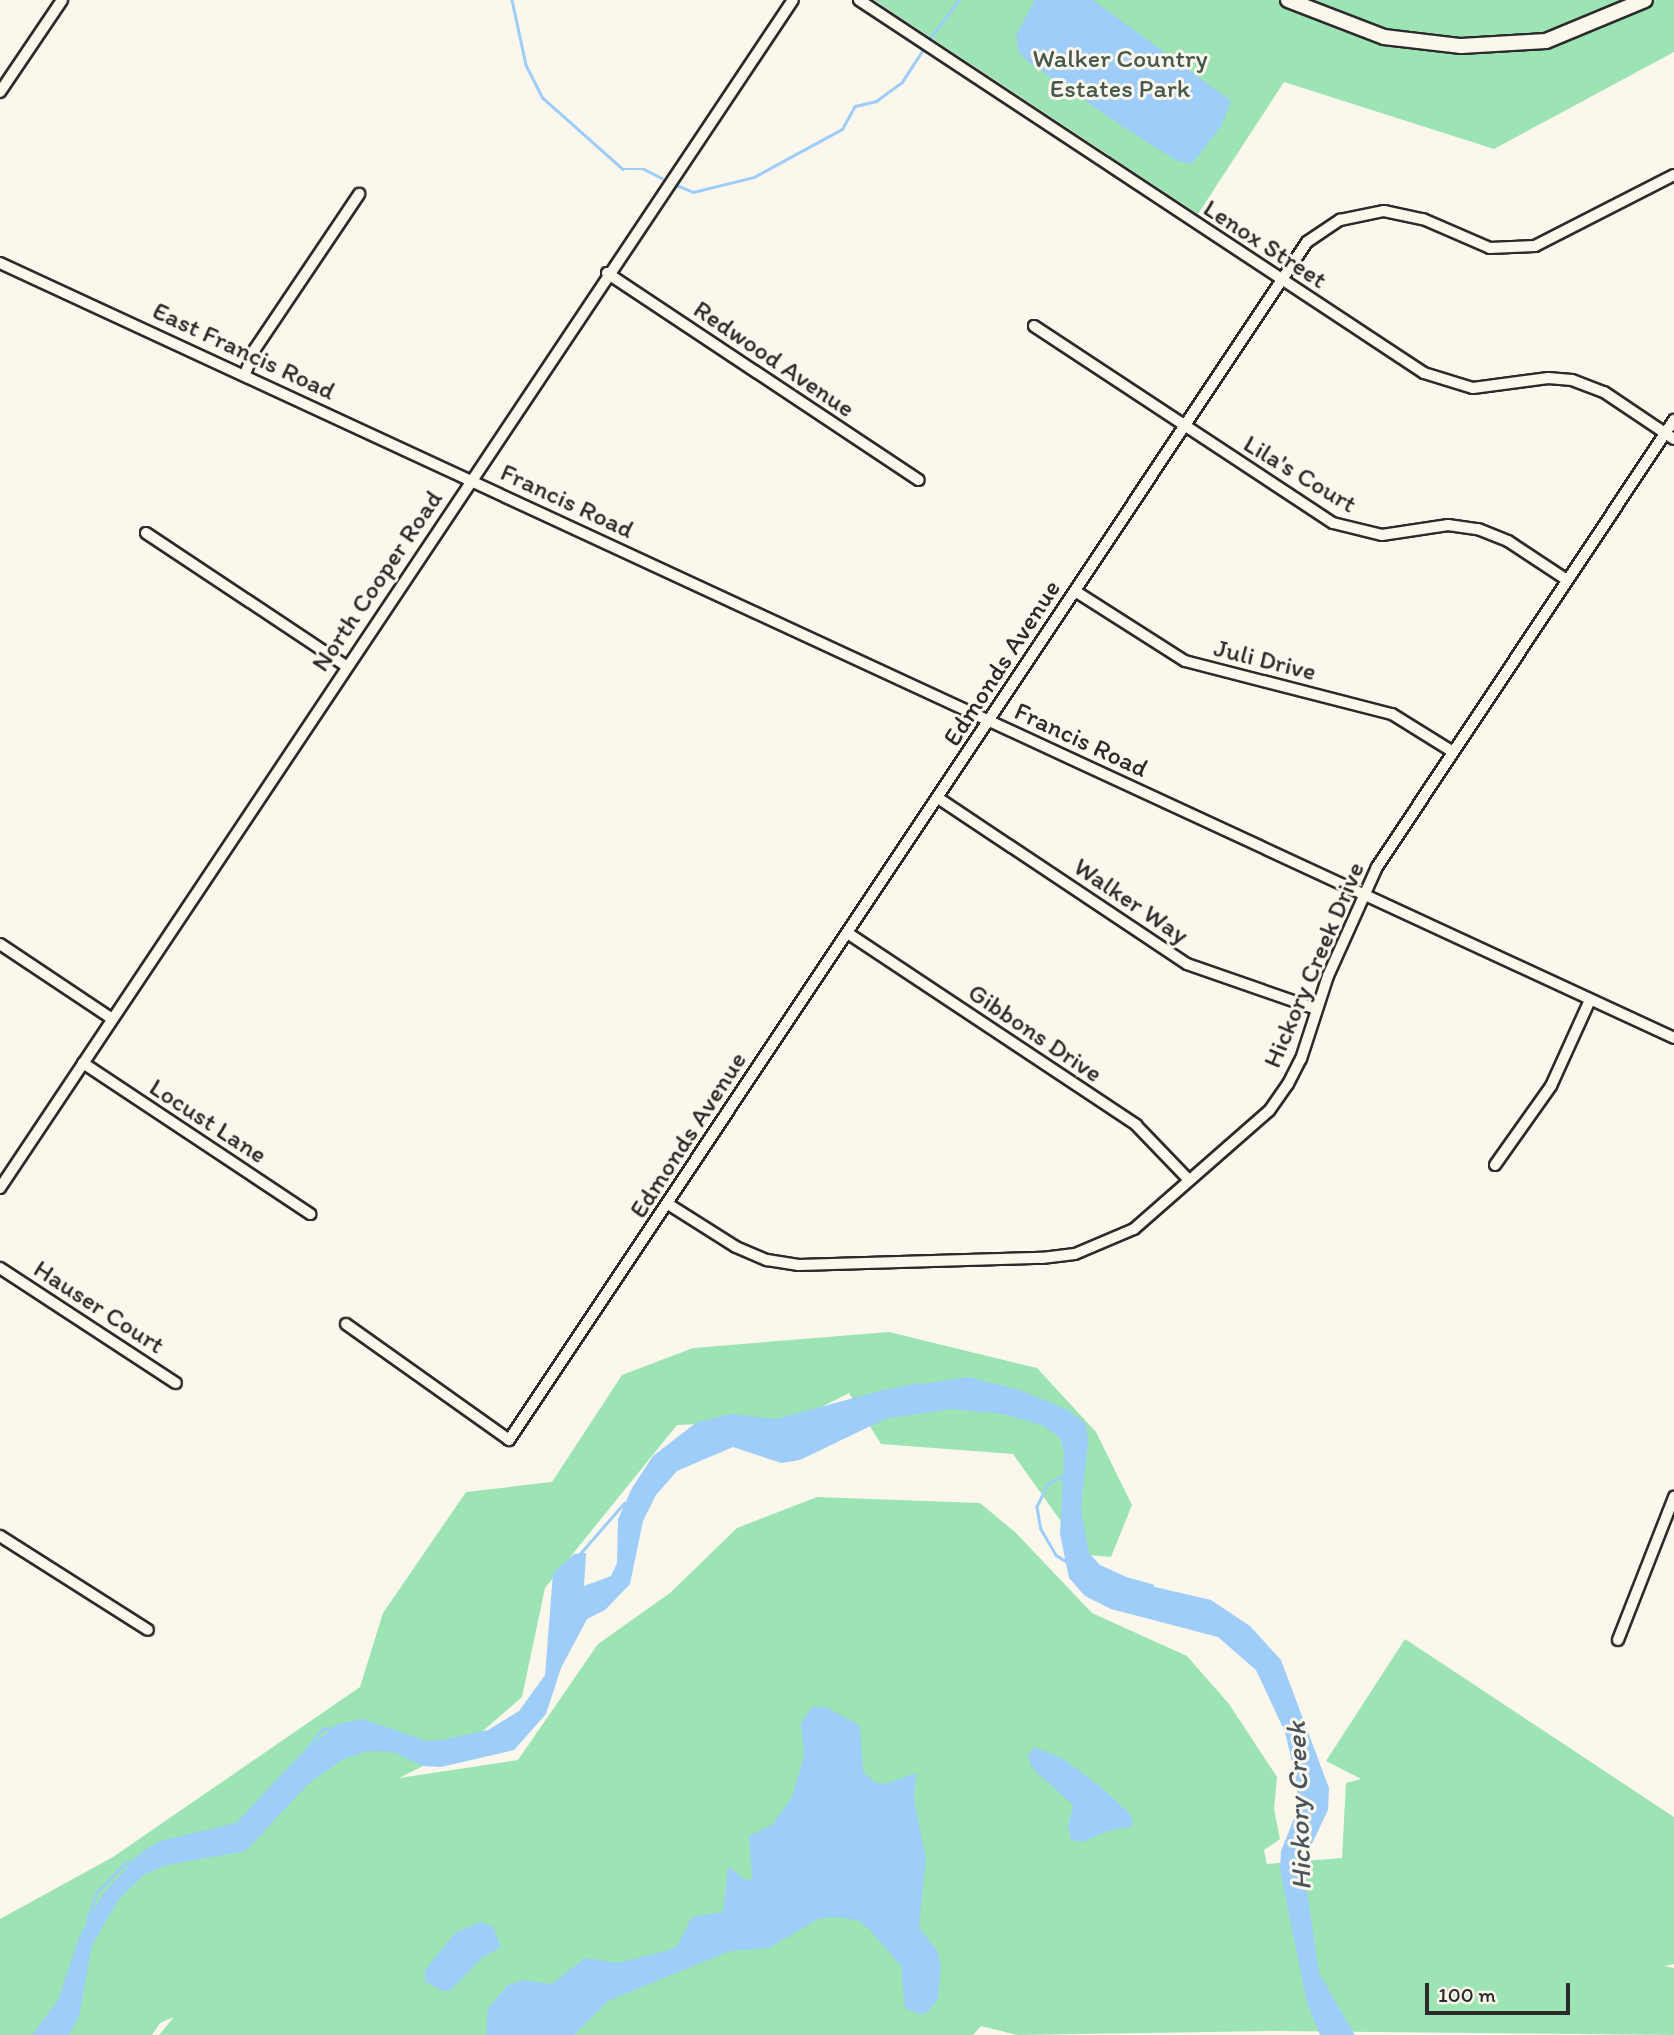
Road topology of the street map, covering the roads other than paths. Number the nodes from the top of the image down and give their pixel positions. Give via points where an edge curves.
1 (62, 0) edge
2 (793, 0) edge
3 (859, 0) edge
4 (1288, 0) edge
5 (1645, 0) edge
6 (0, 92) edge
7 (1674, 175) edge
8 (359, 194) dead end
9 (0, 263) edge
10 (607, 273) junction
11 (1279, 278) junction
12 (1034, 326) dead end
13 (245, 374) junction
14 (1674, 421) edge
15 (1182, 424) junction
16 (1670, 436) edge
17 (471, 479) junction
18 (918, 480) dead end
19 (146, 533) dead end
20 (1567, 580) junction
21 (1075, 591) junction
22 (346, 666) junction
23 (990, 721) junction
24 (1453, 752) junction
25 (937, 798) junction
26 (1364, 894) junction
27 (849, 934) junction
28 (0, 944) edge
29 (1590, 1000) junction
30 (1316, 1009) junction
31 (111, 1017) junction
32 (1674, 1038) edge
33 (83, 1063) junction
34 (1495, 1164) dead end
35 (1188, 1179) junction
36 (0, 1188) edge
37 (668, 1204) junction
38 (310, 1213) dead end
39 (0, 1268) edge
40 (346, 1324) dead end
41 (176, 1383) dead end
42 (1674, 1497) edge
43 (0, 1536) edge
44 (148, 1630) dead end
45 (1618, 1640) dead end

1 - 6 street
2 - 10 street, North Cooper Road
3 - 11 street, Lenox Street
4 - 5 highway via 1384,37 1461,46 1546,41
7 - 11 street, Edmonds Avenue via 1553,240 1513,249 1472,244 1413,215 1361,214 1312,237
8 - 13 street via 255,349
9 - 13 street, East Francis Road
10 - 17 street, North Cooper Road
10 - 18 street, Redwood Avenue
11 - 15 street, Edmonds Avenue
11 - 16 street, Lenox Street via 1435,378 1473,388 1548,378 1572,380 1604,392
12 - 15 street, Lila's Court
13 - 17 street, East Francis Road
14 - 16 street, Hickory Creek Drive
15 - 20 street, Lila's Court via 1321,517 1347,529 1382,535 1448,525 1478,529 1508,541
15 - 21 street, Edmonds Avenue
16 - 20 street, Hickory Creek Drive
17 - 22 street, North Cooper Road
17 - 23 street, Francis Road
19 - 22 street
20 - 24 street, Hickory Creek Drive
21 - 23 street, Edmonds Avenue
21 - 24 street, Juli Drive via 1185,661 1392,713
22 - 31 street, North Cooper Road
23 - 25 street, Edmonds Avenue
23 - 26 street, Francis Road
24 - 26 street, Hickory Creek Drive
25 - 27 street, Edmonds Avenue
25 - 30 street, Walker Way via 1187,964
26 - 29 street, Francis Road
26 - 30 street, Hickory Creek Drive
27 - 35 street, Gibbons Drive via 1136,1125
27 - 37 street, Edmonds Avenue
28 - 31 street
29 - 32 street, Francis Road
29 - 34 street via 1551,1086
30 - 35 street, Hickory Creek Drive via 1301,1059 1269,1111
31 - 33 street, North Cooper Road
33 - 36 street, North Cooper Road
33 - 38 street, Locust Lane
35 - 37 street, Hickory Creek Drive via 1133,1229 1074,1254 1042,1258 799,1265 767,1260 736,1247
37 - 40 street, Edmonds Avenue via 509,1440
39 - 41 street, Hauser Court
42 - 45 street
43 - 44 street

